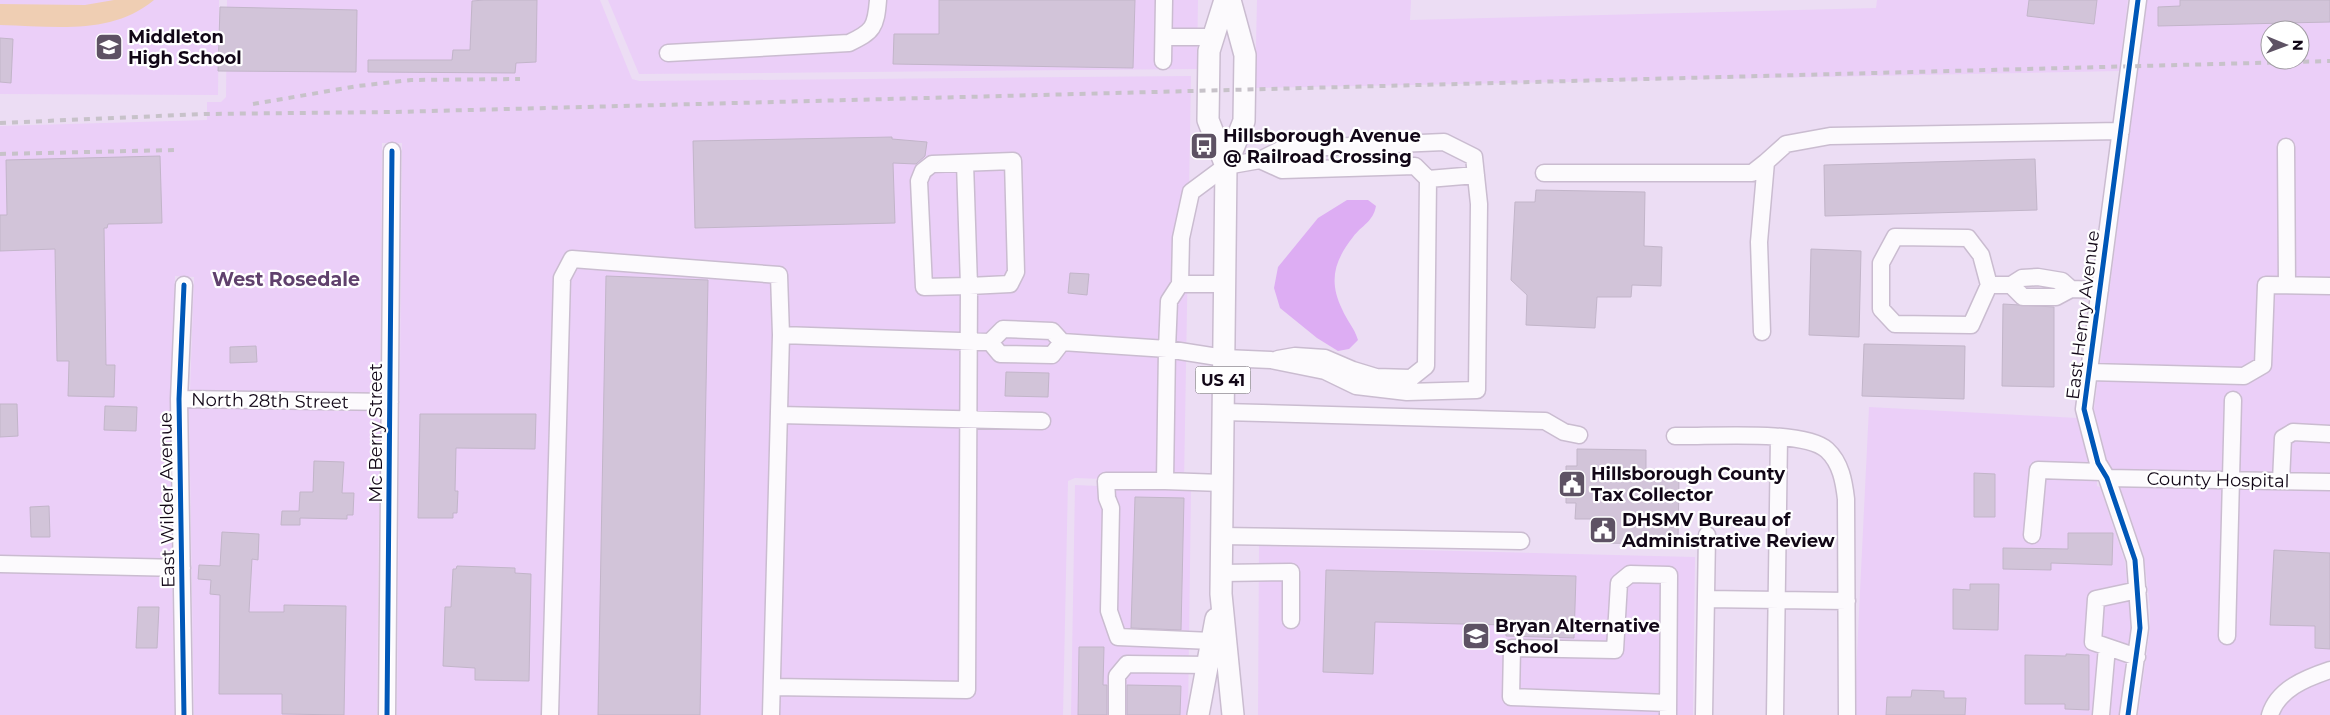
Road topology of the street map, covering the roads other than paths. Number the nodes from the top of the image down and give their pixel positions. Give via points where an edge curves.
1 (878, 0) edge
2 (1164, 0) edge
3 (1225, 0) edge
4 (1230, 0) edge
5 (2138, 0) edge
6 (1164, 37) junction
7 (1213, 37) junction
8 (668, 53) dead end
9 (1163, 61) dead end
10 (2121, 131) junction
11 (2286, 147) dead end
12 (392, 151) dead end
13 (1260, 160) junction
14 (1766, 162) junction
15 (965, 163) junction
16 (1226, 166) junction
17 (1544, 173) dead end
18 (1476, 175) junction
19 (1428, 179) junction
20 (1180, 284) junction
21 (1224, 284) junction
22 (184, 285) dead end
23 (1989, 285) junction
24 (2287, 285) junction
25 (969, 286) junction
26 (2330, 286) edge
27 (2100, 290) junction
28 (1762, 332) dead end
29 (781, 335) junction
30 (970, 340) junction
31 (990, 342) junction
32 (1062, 342) junction
33 (1167, 349) junction
34 (1224, 358) junction
35 (1271, 360) junction
36 (2089, 372) junction
37 (180, 400) junction
38 (2233, 400) dead end
39 (390, 402) junction
40 (1223, 412) junction
41 (779, 415) junction
42 (968, 420) junction
43 (1042, 421) dead end
44 (2330, 434) edge
45 (1579, 435) dead end
46 (1675, 436) dead end
47 (1779, 437) junction
48 (2105, 475) junction
49 (2231, 480) junction
50 (1165, 481) junction
51 (2280, 481) junction
52 (2330, 482) edge
53 (1222, 483) junction
54 (1707, 535) dead end
55 (2032, 535) dead end
56 (1221, 536) junction
57 (1521, 541) dead end
58 (0, 564) edge
59 (182, 568) junction
60 (1221, 572) junction
61 (2138, 590) junction
62 (1221, 594) junction
63 (1706, 599) junction
64 (1777, 600) junction
65 (1847, 602) junction
66 (1291, 620) dead end
67 (2228, 636) dead end
68 (1212, 641) junction
69 (2107, 647) junction
70 (2137, 657) junction
71 (1208, 665) junction
72 (2330, 670) edge
73 (772, 687) junction
74 (1668, 709) edge
75 (184, 715) edge
76 (387, 715) edge
77 (550, 715) edge
78 (771, 715) edge
79 (1117, 715) edge
80 (1198, 715) edge
81 (1233, 715) edge
82 (1704, 715) edge
83 (1775, 715) edge
84 (1847, 715) edge
85 (2101, 715) edge
86 (2128, 715) edge
87 (2270, 715) edge

1 - 8 street via 877,20 868,34 849,43
2 - 6 street
3 - 7 main road, US 41
4 - 16 main road, US 41 via 1245,55 1244,121
5 - 10 street, East Henry Avenue
6 - 7 street
6 - 9 street
7 - 16 main road, US 41 via 1209,51 1208,120
10 - 14 street via 1830,136 1786,144
10 - 27 street, East Henry Avenue
11 - 24 street
12 - 39 street, Mc Berry Street
13 - 16 street
13 - 18 street via 1282,149 1444,142 1474,157
13 - 19 street via 1282,170 1415,166
14 - 17 street via 1752,173
14 - 28 street via 1759,242
15 - 25 street
15 - 25 street via 932,164 923,171 919,181 924,287
15 - 25 street via 1013,161 1016,272 1010,284
16 - 20 street via 1191,192 1181,238
16 - 21 main road, US 41
18 - 19 street
18 - 35 street via 1479,204 1477,390 1407,392 1356,386 1325,371
19 - 35 street via 1426,366 1411,378 1376,377 1325,358 1295,356
20 - 21 street
20 - 33 street via 1169,301
21 - 34 main road, US 41
22 - 37 street, East Wilder Avenue
23 - 23 street via 1981,255 1968,238 1895,237 1881,263 1881,309 1895,324 1971,325
23 - 27 street via 2011,285 2022,297 2056,297 2071,289
24 - 26 street
24 - 36 street via 2266,285 2263,365 2244,376
25 - 30 street
27 - 36 street, East Henry Avenue
29 - 30 street
29 - 41 street
29 - 77 street via 779,275 572,259 562,278
30 - 31 street
30 - 42 street
31 - 32 street via 1003,329 1052,331
31 - 32 street via 1000,354 1052,355
32 - 33 street
33 - 34 street
33 - 50 street
34 - 35 street
34 - 40 main road, US 41
36 - 48 street, East Henry Avenue via 2084,409 2098,463
37 - 39 street, North 28th Street
37 - 59 street, East Wilder Avenue
38 - 49 street
39 - 76 street, Mc Berry Street
40 - 45 street via 1524,420 1550,422 1564,432
40 - 53 main road, US 41
41 - 42 street
41 - 73 street
42 - 43 street
42 - 73 street via 967,690
44 - 51 street via 2293,432 2283,438
46 - 47 street
47 - 64 street
47 - 65 street via 1815,442 1827,450 1840,468 1846,499
48 - 49 street, County Hospital
48 - 55 street, County Hospital via 2038,470
48 - 61 street, East Henry Avenue via 2135,560
49 - 51 street, County Hospital
49 - 67 street
50 - 53 street
50 - 68 street via 1106,481 1110,508 1109,611 1118,637
51 - 52 street, County Hospital
53 - 56 main road, US 41
54 - 63 street
56 - 57 street
56 - 60 main road, US 41
58 - 59 street
59 - 75 street, East Wilder Avenue
60 - 62 main road, US 41
60 - 66 street via 1291,572
61 - 69 street via 2096,599 2093,642
61 - 70 street, East Henry Avenue via 2140,628
62 - 68 main road, US 41
62 - 81 main road, US 41
63 - 64 street
63 - 82 street
64 - 65 street
64 - 83 street
65 - 84 street
68 - 71 main road, US 41
69 - 70 street
69 - 85 street
70 - 86 street, East Henry Avenue
71 - 79 street via 1127,664 1117,676
71 - 80 main road, US 41
72 - 87 street via 2308,677 2282,694
73 - 78 street
74 - 74 street via 1669,575 1630,574 1619,584 1615,650 1512,648 1511,697

